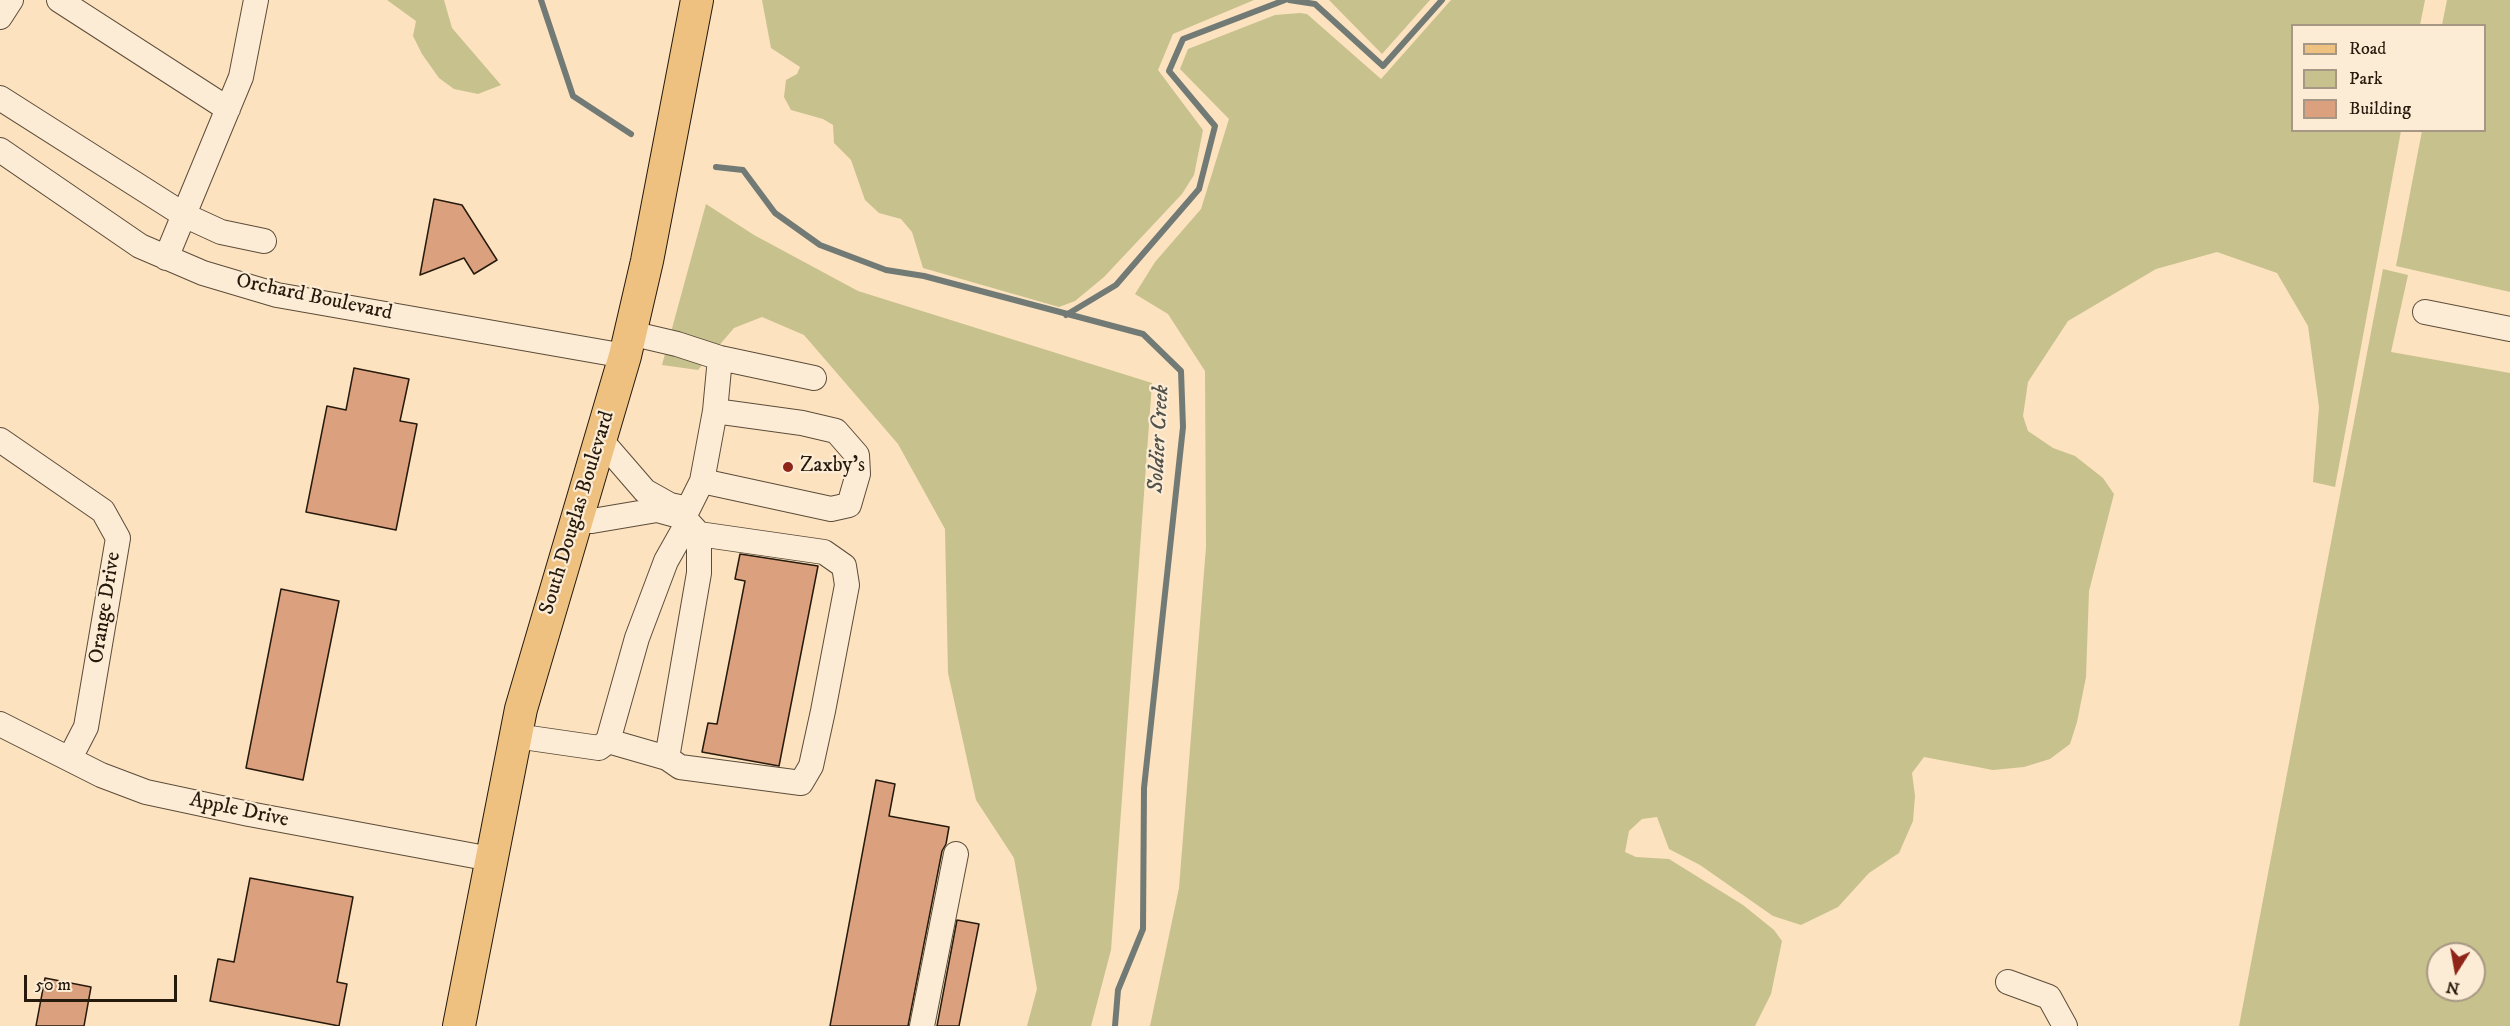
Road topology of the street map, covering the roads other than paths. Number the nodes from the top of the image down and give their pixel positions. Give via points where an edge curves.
1 (11, 0) edge
2 (59, 0) edge
3 (256, 0) edge
4 (697, 0) edge
5 (0, 17) edge
6 (0, 98) edge
7 (228, 109) junction
8 (0, 150) edge
9 (184, 215) junction
10 (264, 241) dead end
11 (166, 258) junction
12 (2425, 312) dead end
13 (2510, 329) edge
14 (627, 344) junction
15 (720, 358) junction
16 (814, 378) dead end
17 (716, 411) junction
18 (600, 439) junction
19 (0, 440) edge
20 (702, 481) junction
21 (664, 508) junction
22 (577, 520) junction
23 (694, 528) junction
24 (0, 724) edge
25 (516, 736) junction
26 (608, 741) junction
27 (70, 758) junction
28 (667, 758) junction
29 (956, 854) dead end
30 (490, 859) junction
31 (2008, 982) dead end
32 (459, 1026) edge
33 (922, 1026) edge
34 (2064, 1026) edge

1 - 5 street
2 - 7 street
3 - 7 street via 241,77
4 - 14 main road, South Douglas Boulevard
6 - 9 street
7 - 9 street
8 - 11 street, Orchard Boulevard via 140,246
9 - 10 street via 221,232
9 - 11 street
11 - 14 street, Orchard Boulevard via 277,295
12 - 13 street
14 - 15 street, Orchard Boulevard via 677,344
14 - 18 main road, South Douglas Boulevard
15 - 16 street, Orchard Boulevard
15 - 17 street
17 - 20 street
17 - 20 street via 836,431 857,455 858,474 849,505 831,508
18 - 21 street
18 - 22 main road, South Douglas Boulevard
19 - 27 street, Orange Drive via 103,511 118,538 86,727
20 - 21 street via 688,509
21 - 22 street via 592,521
21 - 23 street
22 - 25 main road, South Douglas Boulevard via 537,649
23 - 26 street via 666,561 637,638
23 - 28 street via 699,573
23 - 28 street via 824,552 844,566 847,585 811,766 801,783 680,767
24 - 27 street, Apple Drive
25 - 26 street via 599,748
25 - 30 main road, South Douglas Boulevard
26 - 28 street
27 - 30 street, Apple Drive via 100,775 146,792
29 - 33 street
30 - 32 main road, South Douglas Boulevard
31 - 34 street via 2049,997

